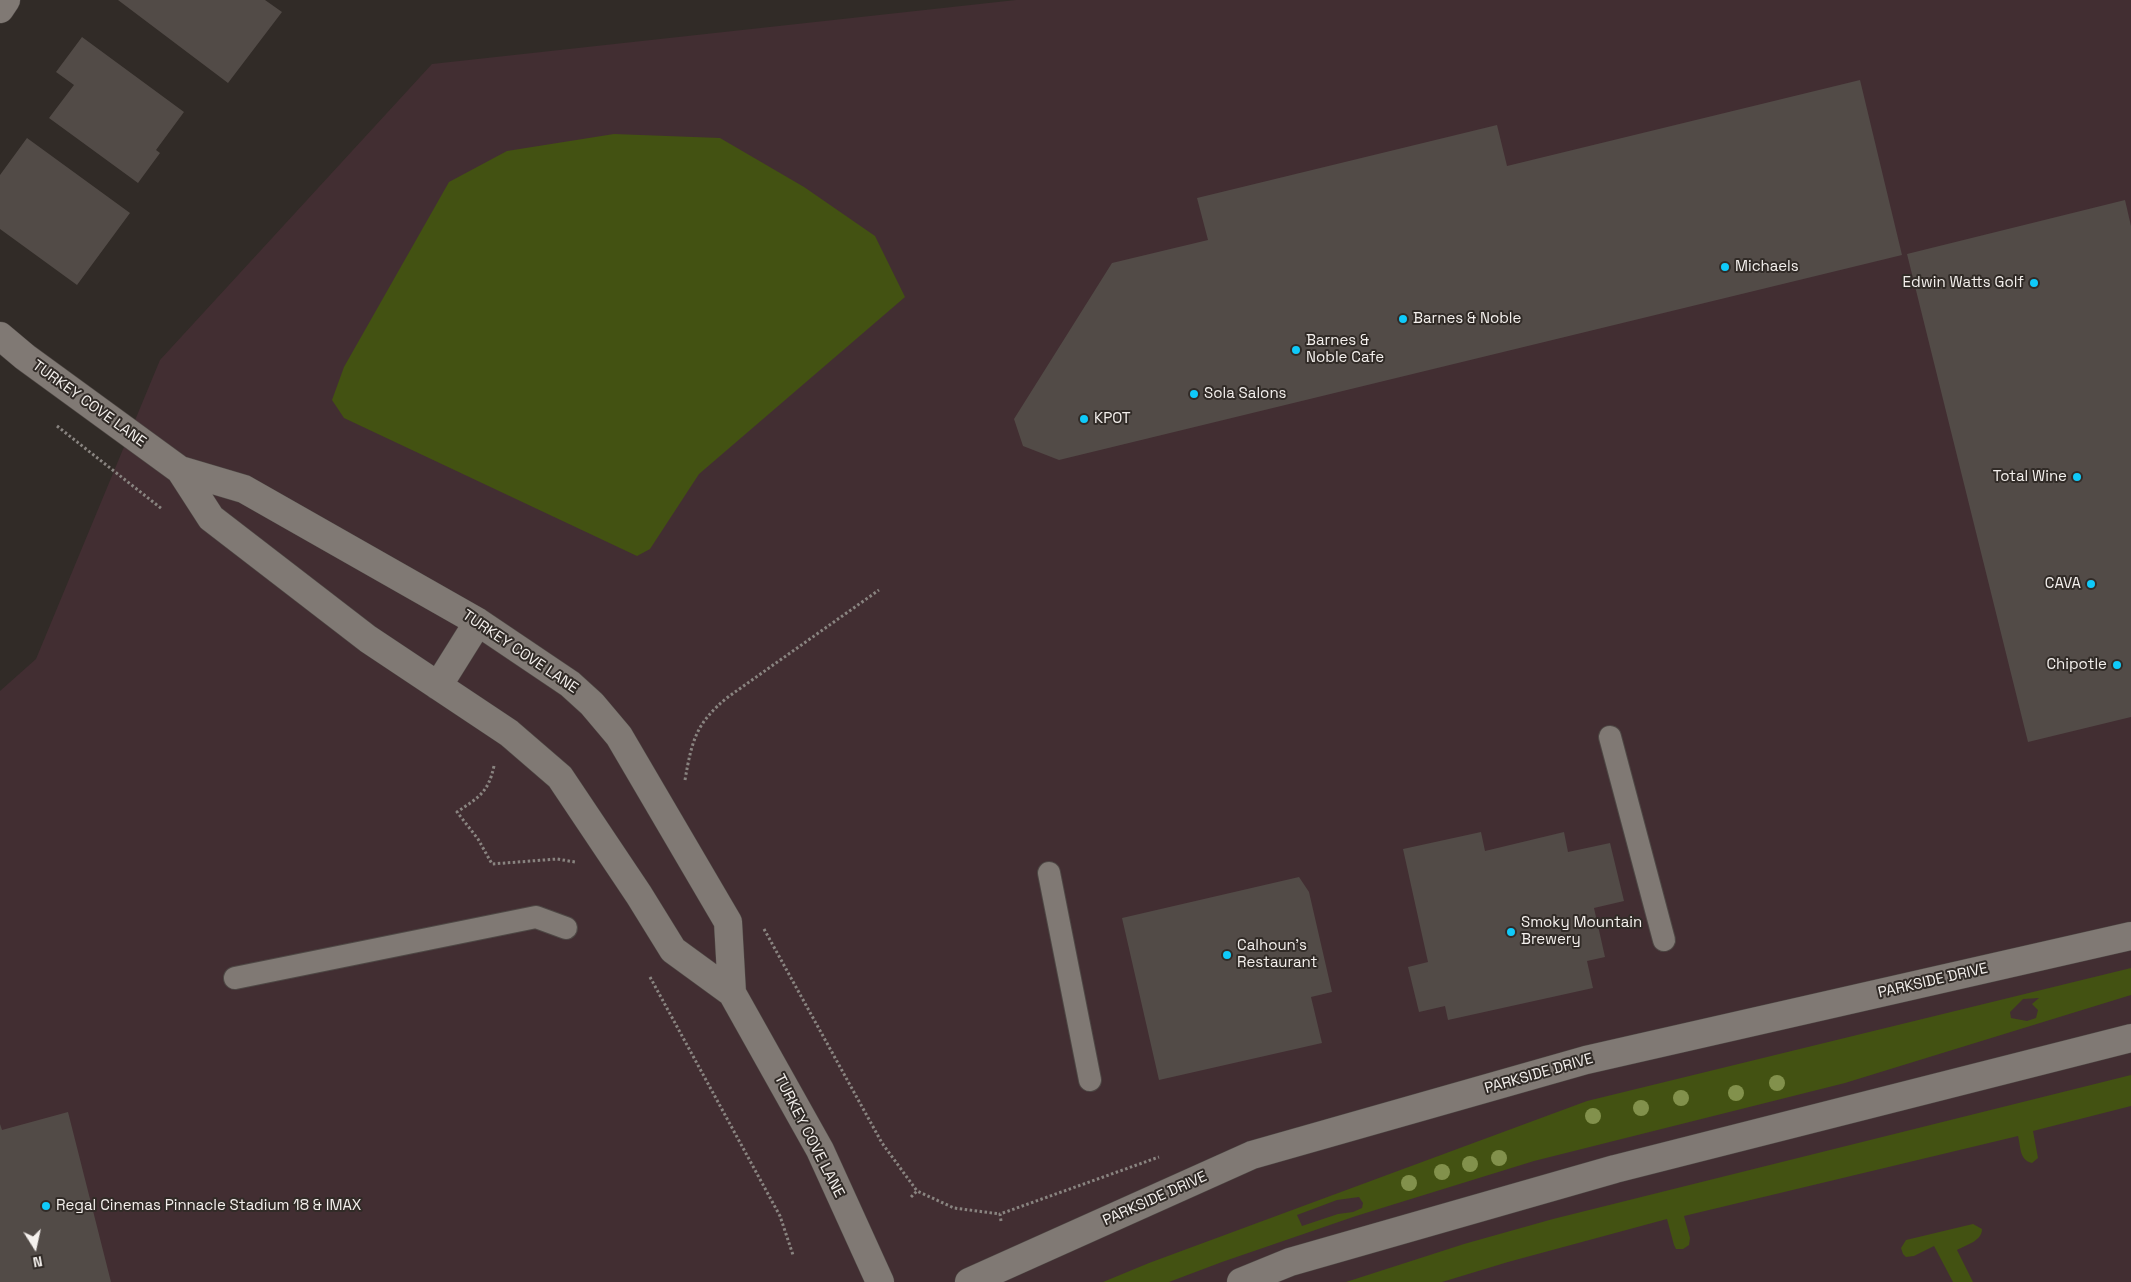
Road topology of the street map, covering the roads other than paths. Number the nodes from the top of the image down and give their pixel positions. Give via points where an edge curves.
1 (6, 0) edge
2 (0, 9) edge
3 (0, 336) edge
4 (180, 470) junction
5 (478, 622) junction
6 (438, 686) junction
7 (1610, 737) dead end
8 (1049, 873) dead end
9 (566, 928) dead end
10 (2131, 936) edge
11 (1664, 940) dead end
12 (235, 978) dead end
13 (732, 992) junction
14 (2131, 1038) edge
15 (1090, 1080) dead end
16 (880, 1282) edge
17 (970, 1282) edge
18 (1241, 1282) edge

1 - 2 street
3 - 4 street, TURKEY COVE LANE
4 - 5 street, TURKEY COVE LANE via 244,489
4 - 6 street, TURKEY COVE LANE via 211,518 368,639
5 - 6 street
5 - 13 street, TURKEY COVE LANE via 570,684 619,736 728,922
6 - 13 street, TURKEY COVE LANE via 509,733 560,777 673,950
7 - 11 lane
8 - 15 lane
9 - 12 lane via 536,917
10 - 17 street, PARKSIDE DRIVE via 1586,1060 1252,1155
13 - 16 street, TURKEY COVE LANE via 820,1150
14 - 18 street via 1615,1169 1290,1262

